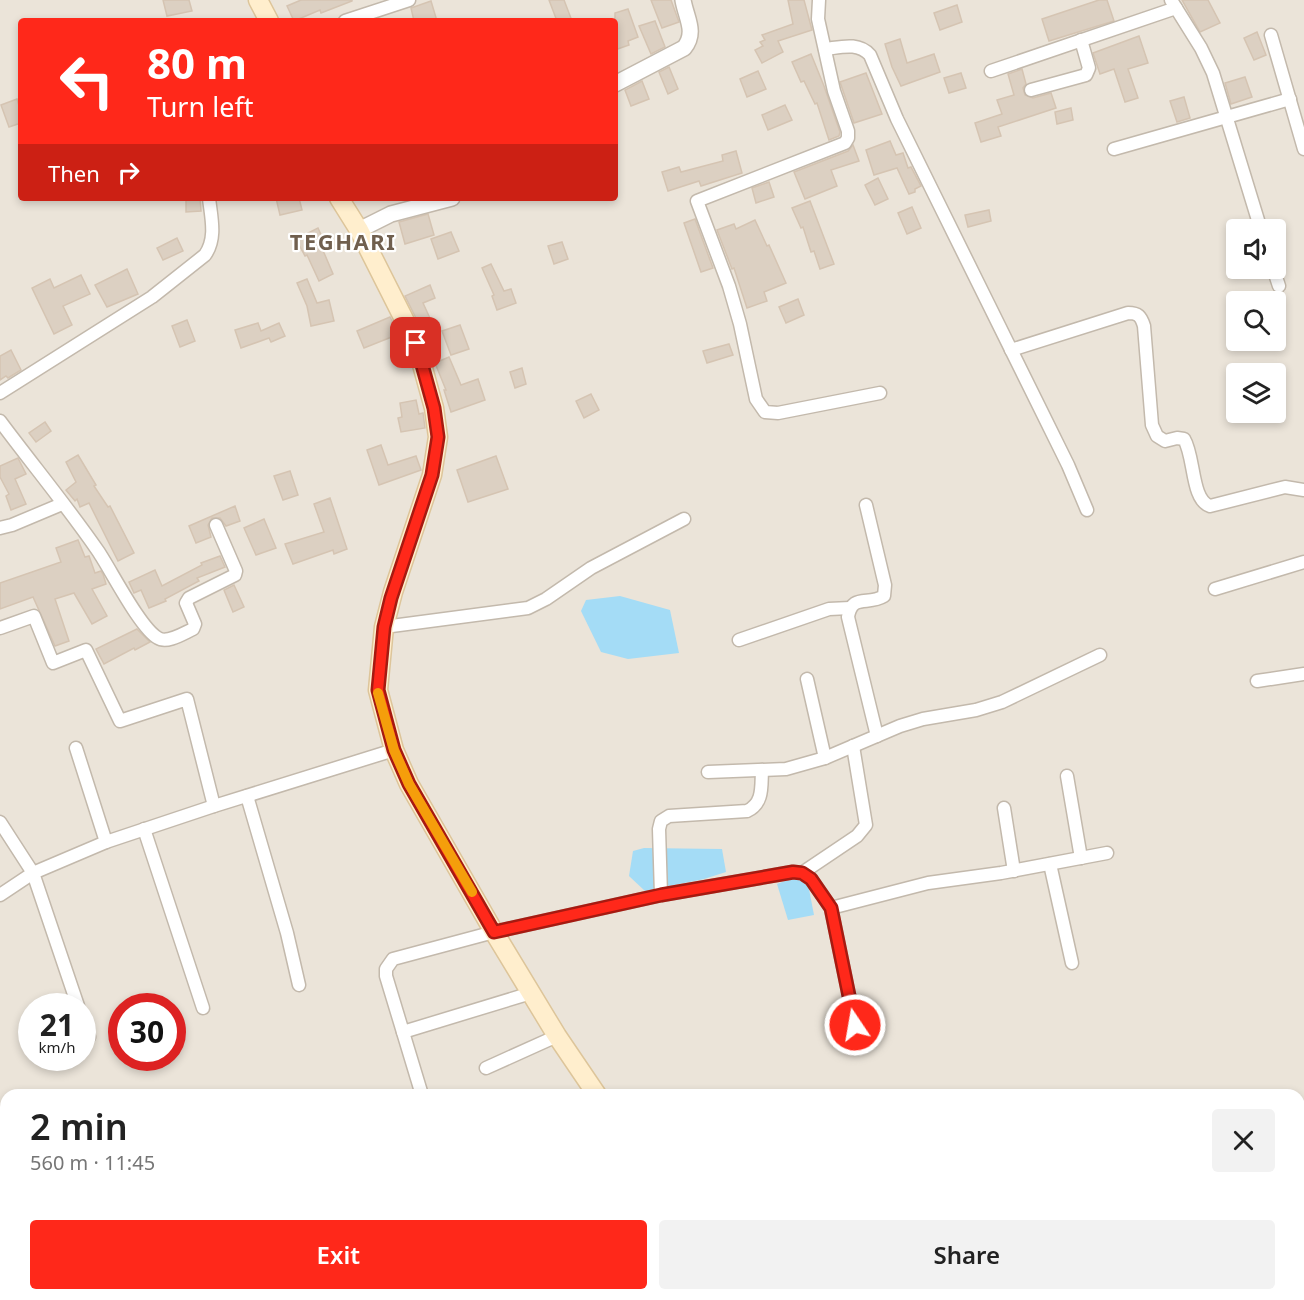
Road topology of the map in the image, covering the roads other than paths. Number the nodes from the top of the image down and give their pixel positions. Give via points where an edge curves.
1 (258, 0) edge
2 (409, 0) edge
3 (683, 0) edge
4 (819, 0) edge
5 (1174, 4) edge
6 (267, 18) edge
7 (354, 18) edge
8 (1271, 35) dead end
9 (1081, 40) junction
10 (825, 49) junction
11 (991, 71) dead end
12 (618, 82) edge
13 (1031, 90) dead end
14 (1290, 99) junction
15 (1226, 118) junction
16 (1114, 149) dead end
17 (1304, 149) edge
18 (209, 201) edge
19 (341, 201) edge
20 (441, 201) edge
21 (1258, 219) edge
22 (359, 230) junction
23 (1277, 279) edge
24 (1279, 286) dead end
25 (1011, 350) junction
26 (0, 393) edge
27 (880, 393) dead end
28 (0, 421) edge
29 (1304, 490) edge
30 (62, 504) junction
31 (866, 505) dead end
32 (1087, 510) dead end
33 (684, 519) dead end
34 (216, 525) dead end
35 (0, 528) edge
36 (1304, 562) edge
37 (1215, 589) dead end
38 (850, 608) junction
39 (384, 627) junction
40 (0, 628) edge
41 (739, 640) dead end
42 (1100, 655) dead end
43 (1304, 674) edge
44 (807, 679) dead end
45 (1257, 681) dead end
46 (877, 736) junction
47 (853, 746) junction
48 (76, 748) dead end
49 (394, 750) junction
50 (825, 758) junction
51 (762, 770) junction
52 (708, 772) dead end
53 (1067, 776) dead end
54 (247, 796) junction
55 (214, 806) junction
56 (1004, 808) dead end
57 (0, 822) edge
58 (144, 829) junction
59 (106, 842) junction
60 (1107, 853) dead end
61 (1082, 858) junction
62 (1050, 864) junction
63 (1014, 871) junction
64 (33, 873) junction
65 (802, 873) junction
66 (661, 895) junction
67 (0, 896) edge
68 (831, 908) junction
69 (494, 932) junction
70 (1072, 963) dead end
71 (299, 985) dead end
72 (74, 993) edge
73 (531, 993) junction
74 (203, 1008) dead end
75 (855, 1025) dead end
76 (403, 1032) junction
77 (557, 1036) junction
78 (486, 1068) dead end
79 (420, 1089) edge
80 (593, 1089) edge

1 - 6 main road
2 - 7 street
3 - 12 street via 692,33 690,41 684,48
4 - 10 street via 818,19
5 - 9 street
5 - 15 street via 1209,62
8 - 14 street
9 - 11 street
9 - 13 street via 1089,68 1086,75
10 - 25 street via 857,46 870,56
10 - 27 street via 848,131 845,142 697,201 729,286 760,407 765,412 778,413
14 - 15 street
14 - 17 street
15 - 16 street
15 - 21 street
18 - 26 street via 212,239 205,255 152,297
19 - 22 main road
20 - 22 street via 391,214
22 - 39 main road via 416,343 438,437 432,475
23 - 24 street
25 - 29 street via 1136,313 1144,326 1152,425 1165,441 1184,439 1203,504 1210,506 1285,487
25 - 32 street
28 - 30 street
30 - 34 street via 98,551 144,624 162,640 193,629 195,624 186,603 189,598 235,575
30 - 35 street
31 - 38 street via 885,585 884,596 876,601 856,602
33 - 39 street via 591,568 528,608
36 - 37 street
38 - 41 street via 829,609
38 - 46 street via 851,634
39 - 49 main road via 378,690
40 - 55 street via 34,616 53,663 86,650 120,722 187,699
42 - 46 street via 1002,702 923,719
43 - 45 street
44 - 50 street
46 - 47 street
47 - 50 street
47 - 65 street via 866,825 857,836
48 - 59 street
49 - 54 street
49 - 69 main road via 409,784
50 - 51 street via 786,769
51 - 52 street
51 - 66 street via 760,800 755,807 747,811 669,816 661,821
53 - 61 street
54 - 55 street
54 - 71 street
55 - 58 street
56 - 63 street
57 - 64 street
58 - 59 street
58 - 74 street
59 - 64 street
60 - 61 street
61 - 62 street
62 - 63 street
62 - 70 street
63 - 68 street via 928,884
64 - 67 street
64 - 72 street
65 - 66 street
65 - 68 street via 811,879
66 - 69 street
68 - 75 street
69 - 73 main road
69 - 76 street via 388,963 386,976
73 - 76 street
73 - 77 main road
76 - 79 street
77 - 78 street
77 - 80 main road

